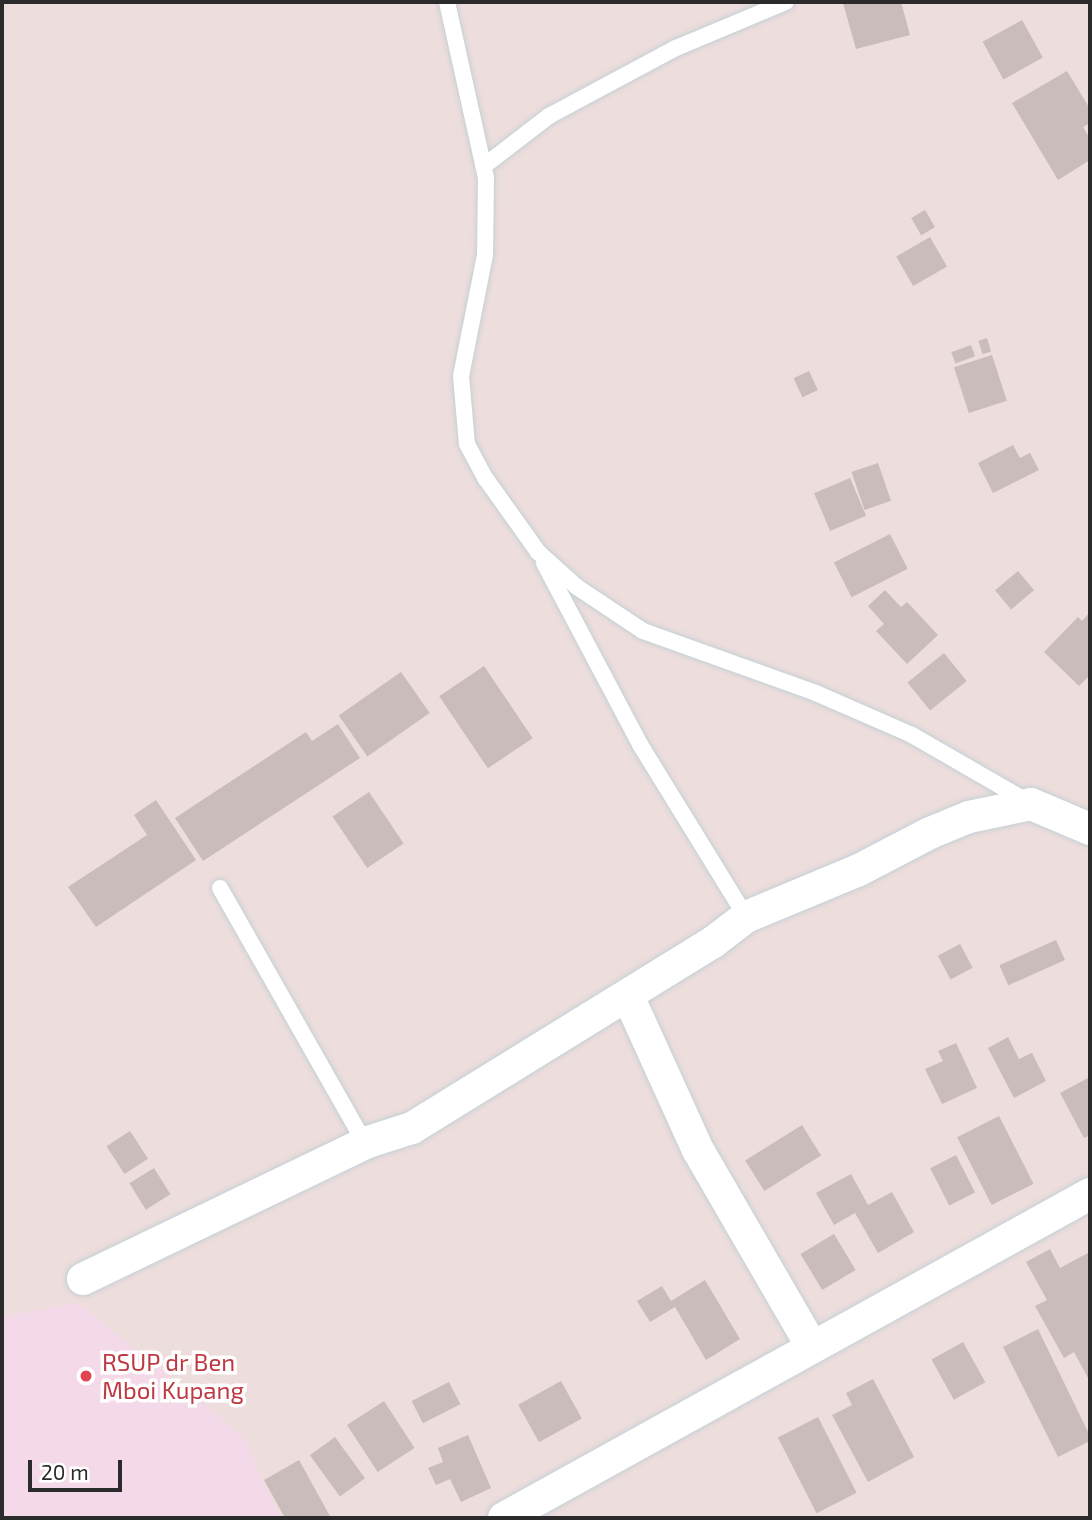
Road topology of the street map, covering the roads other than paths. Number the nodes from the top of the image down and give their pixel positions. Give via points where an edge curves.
1 (447, 2) edge
2 (786, 2) edge
3 (484, 166) junction
4 (538, 552) junction
5 (1031, 804) junction
6 (1090, 829) edge
7 (220, 888) dead end
8 (746, 917) junction
9 (628, 996) junction
10 (365, 1143) junction
11 (1090, 1194) edge
12 (83, 1279) dead end
13 (811, 1347) junction
14 (503, 1518) edge

1 - 3 lane
2 - 3 lane via 676,48 549,116
3 - 4 lane via 485,255 461,376 467,443 486,479
4 - 5 lane via 577,587 643,631 816,693 912,734
4 - 8 lane via 641,746
5 - 6 street
5 - 8 street via 956,822 859,870
7 - 10 lane
8 - 9 street
9 - 10 street via 412,1128
9 - 13 street via 698,1150
10 - 12 street
11 - 13 street
13 - 14 street

